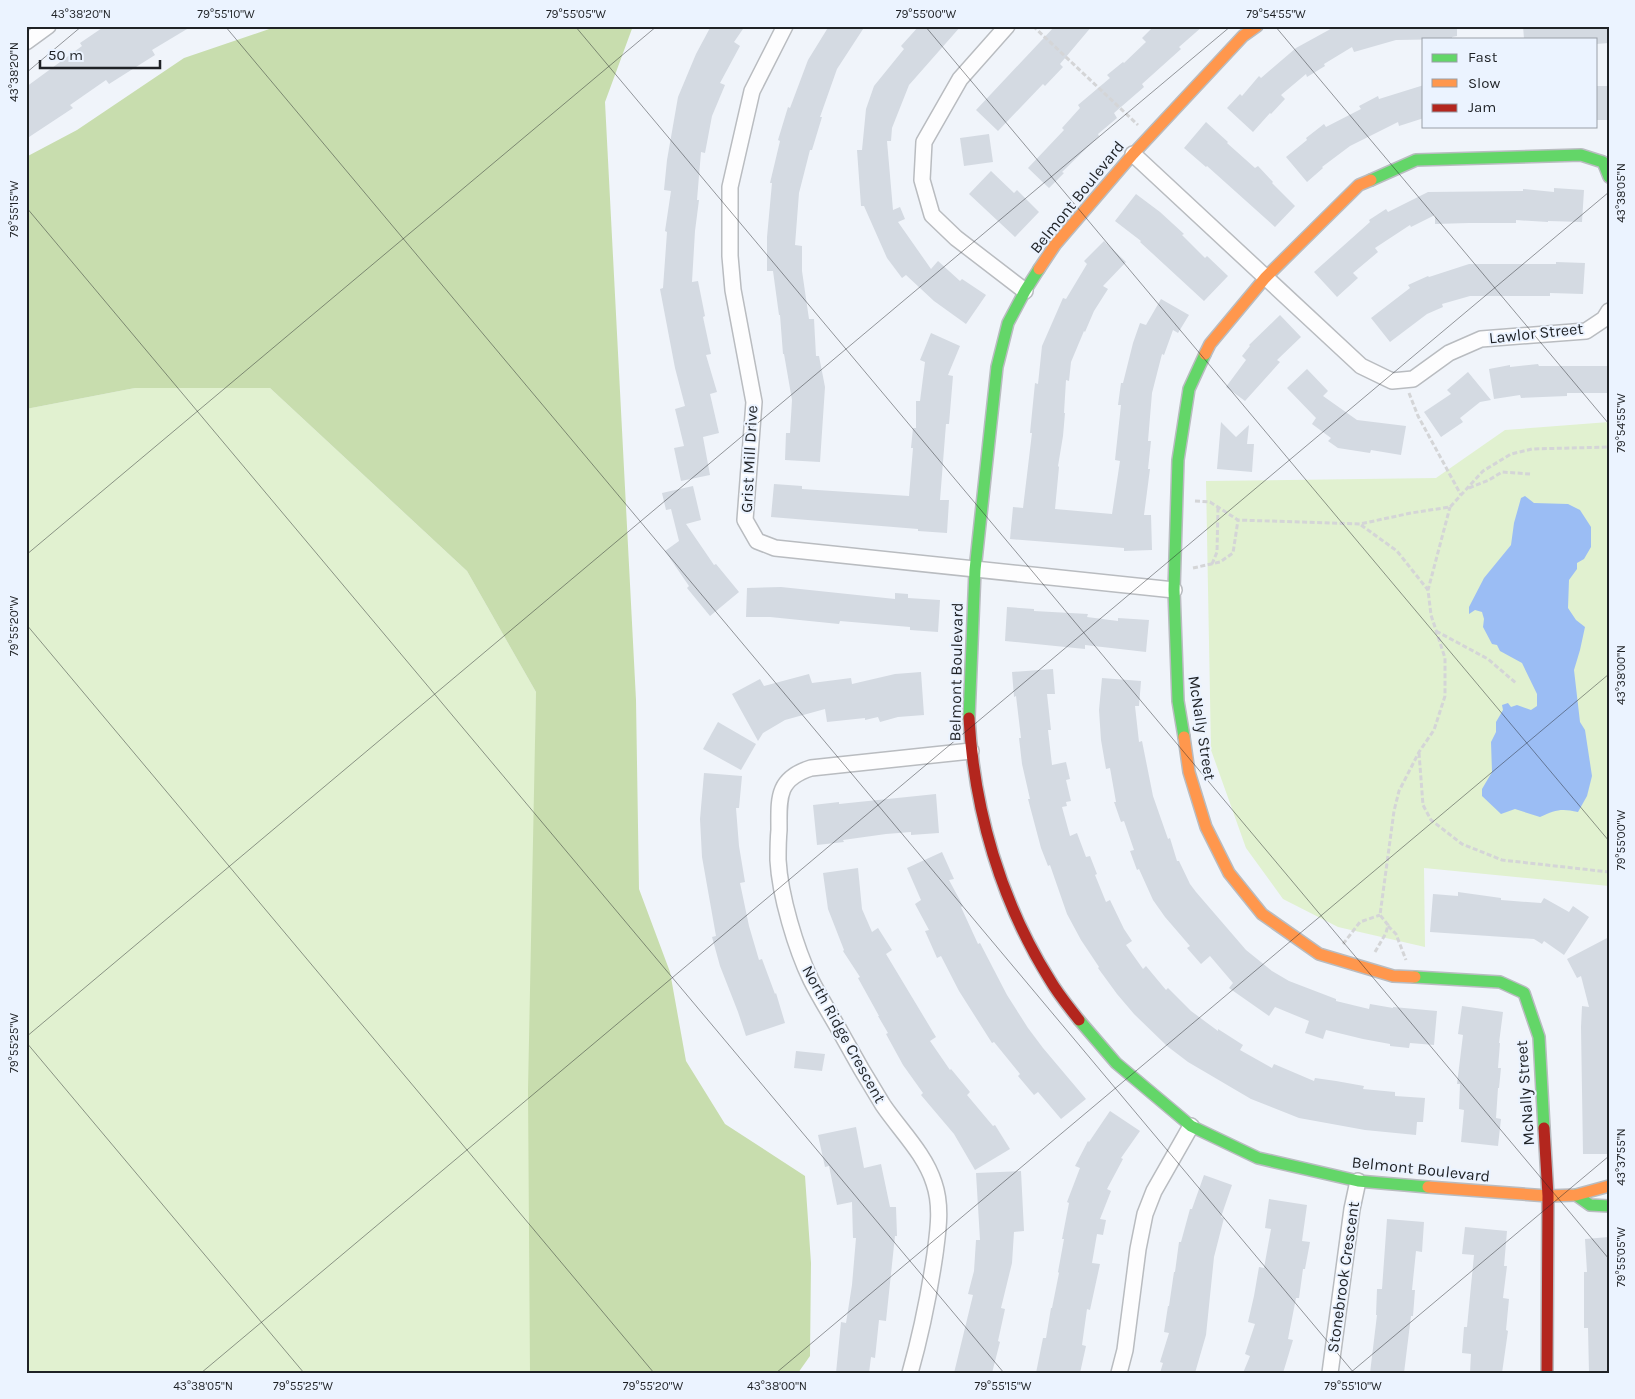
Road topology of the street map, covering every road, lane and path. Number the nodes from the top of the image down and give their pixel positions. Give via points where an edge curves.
1 (48, 26) edge
2 (785, 26) edge
3 (1007, 26) edge
4 (1033, 26) edge
5 (1257, 26) edge
6 (26, 42) edge
7 (1150, 135) junction
8 (1132, 154) junction
9 (1609, 177) edge
10 (1265, 278) junction
11 (1025, 291) junction
12 (1609, 311) edge
13 (1404, 380) junction
14 (1609, 447) edge
15 (1530, 474) dead end
16 (1468, 489) junction
17 (1461, 495) junction
18 (1177, 500) junction
19 (1218, 507) junction
20 (1450, 507) junction
21 (1238, 520) junction
22 (1360, 524) junction
23 (1212, 564) junction
24 (975, 570) junction
25 (1174, 573) junction
26 (1174, 590) junction
27 (1428, 590) junction
28 (1436, 631) junction
29 (1517, 684) dead end
30 (971, 751) junction
31 (1419, 752) junction
32 (1609, 872) edge
33 (1380, 915) junction
34 (1388, 925) junction
35 (1333, 958) junction
36 (1369, 969) junction
37 (1412, 977) junction
38 (1191, 1126) junction
39 (1358, 1181) junction
40 (1609, 1186) edge
41 (1548, 1196) junction
42 (1576, 1196) junction
43 (1609, 1206) edge
44 (910, 1373) edge
45 (1119, 1373) edge
46 (1330, 1373) edge
47 (1547, 1373) edge

1 - 6 street
2 - 24 street, Grist Mill Drive via 752,91 730,187 733,290 754,402 745,520 757,541 775,548
3 - 11 street via 960,79 924,142 922,180 932,215 956,238
4 - 7 path
5 - 7 street, Belmont Boulevard via 1243,36
7 - 8 street, Belmont Boulevard
8 - 10 street
8 - 11 street, Belmont Boulevard via 1055,245
9 - 10 street via 1603,162 1582,155 1416,160 1359,185
10 - 13 street via 1361,366 1392,381
10 - 18 street, McNally Street via 1210,344 1189,389 1178,460
11 - 24 street, Belmont Boulevard via 1008,324 997,366
12 - 13 street, Lawlor Street via 1604,319 1586,330 1481,339 1449,352 1413,379
13 - 17 path via 1418,416
14 - 16 path via 1532,449 1511,454 1483,472
15 - 16 path via 1502,472
16 - 17 path
17 - 20 path
18 - 19 path via 1210,502
18 - 25 street, McNally Street
19 - 21 path
19 - 23 path via 1217,552
20 - 22 path
20 - 27 path
21 - 22 path
21 - 23 path via 1233,553
22 - 27 path via 1397,551
23 - 25 path
24 - 26 street, Grist Mill Drive
24 - 30 street, Belmont Boulevard via 969,710
25 - 26 street, McNally Street
26 - 35 street, McNally Street via 1178,701 1189,772 1206,827 1229,873 1262,914 1319,954
27 - 28 path
28 - 29 path via 1488,659
28 - 31 path via 1445,658 1445,696 1434,730
30 - 38 street, Belmont Boulevard via 977,791 998,872 1021,929 1050,981 1086,1030 1116,1062
30 - 44 street, North Ridge Crescent via 811,768 793,775 779,797 778,862 791,923 811,980 864,1074 926,1165 935,1185 938,1218 934,1262 924,1322
31 - 32 path via 1423,805 1431,820 1462,844 1502,860
31 - 33 path via 1399,792 1394,811
33 - 34 path
33 - 35 path via 1360,922
34 - 36 path
34 - 37 path via 1396,934
35 - 36 street, McNally Street
36 - 37 street, McNally Street
37 - 41 street, McNally Street via 1500,982 1524,993 1539,1037
38 - 39 street, Belmont Boulevard via 1258,1158
38 - 45 street via 1154,1191 1145,1214
39 - 41 street, Belmont Boulevard
39 - 46 street, Stonebrook Crescent
40 - 42 street, Belmont Boulevard
41 - 42 street, Belmont Boulevard
41 - 47 street
42 - 43 street, Belmont Boulevard via 1590,1205

